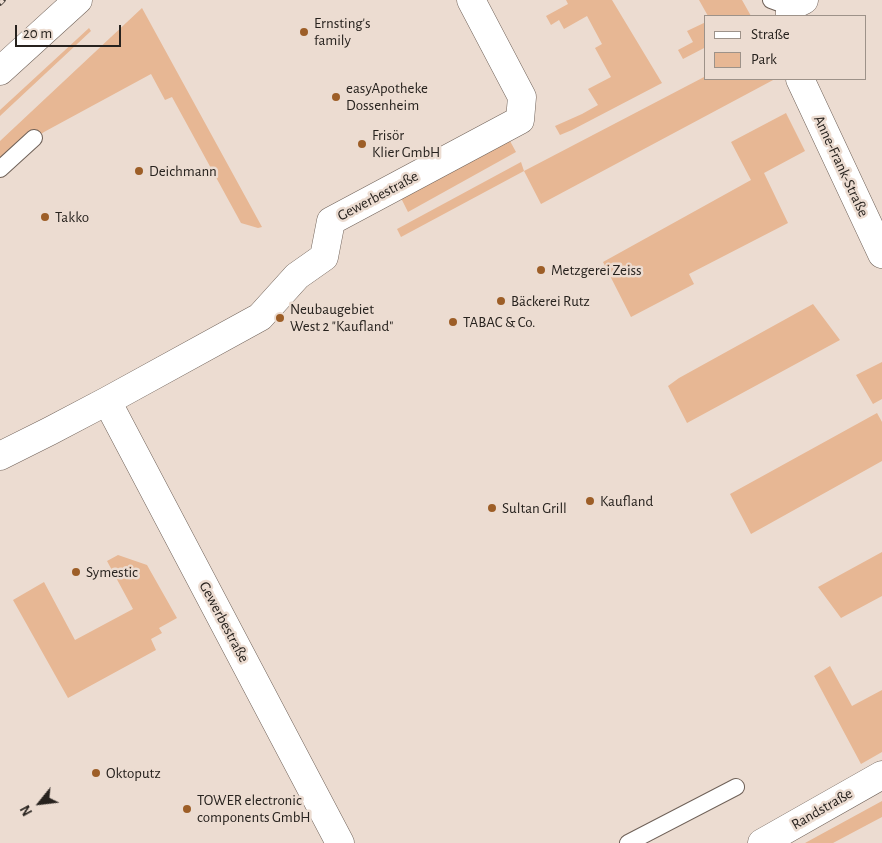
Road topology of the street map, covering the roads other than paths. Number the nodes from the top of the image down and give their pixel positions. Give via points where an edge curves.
1 (78, 0) edge
2 (471, 0) edge
3 (0, 71) edge
4 (800, 80) edge
5 (34, 138) dead end
6 (0, 169) edge
7 (882, 254) edge
8 (107, 401) junction
9 (0, 456) edge
10 (882, 775) edge
11 (736, 787) dead end
12 (336, 841) edge
13 (628, 843) edge
14 (762, 843) edge

1 - 3 street
2 - 8 street, Gewerbestraße via 522,97 520,120 331,221 324,258 297,276 260,317
4 - 7 street, Anne-Frank-Straße
5 - 6 lane
8 - 9 street, Gewerbestraße
8 - 12 street, Gewerbestraße
10 - 14 street, Randstraße
11 - 13 lane

